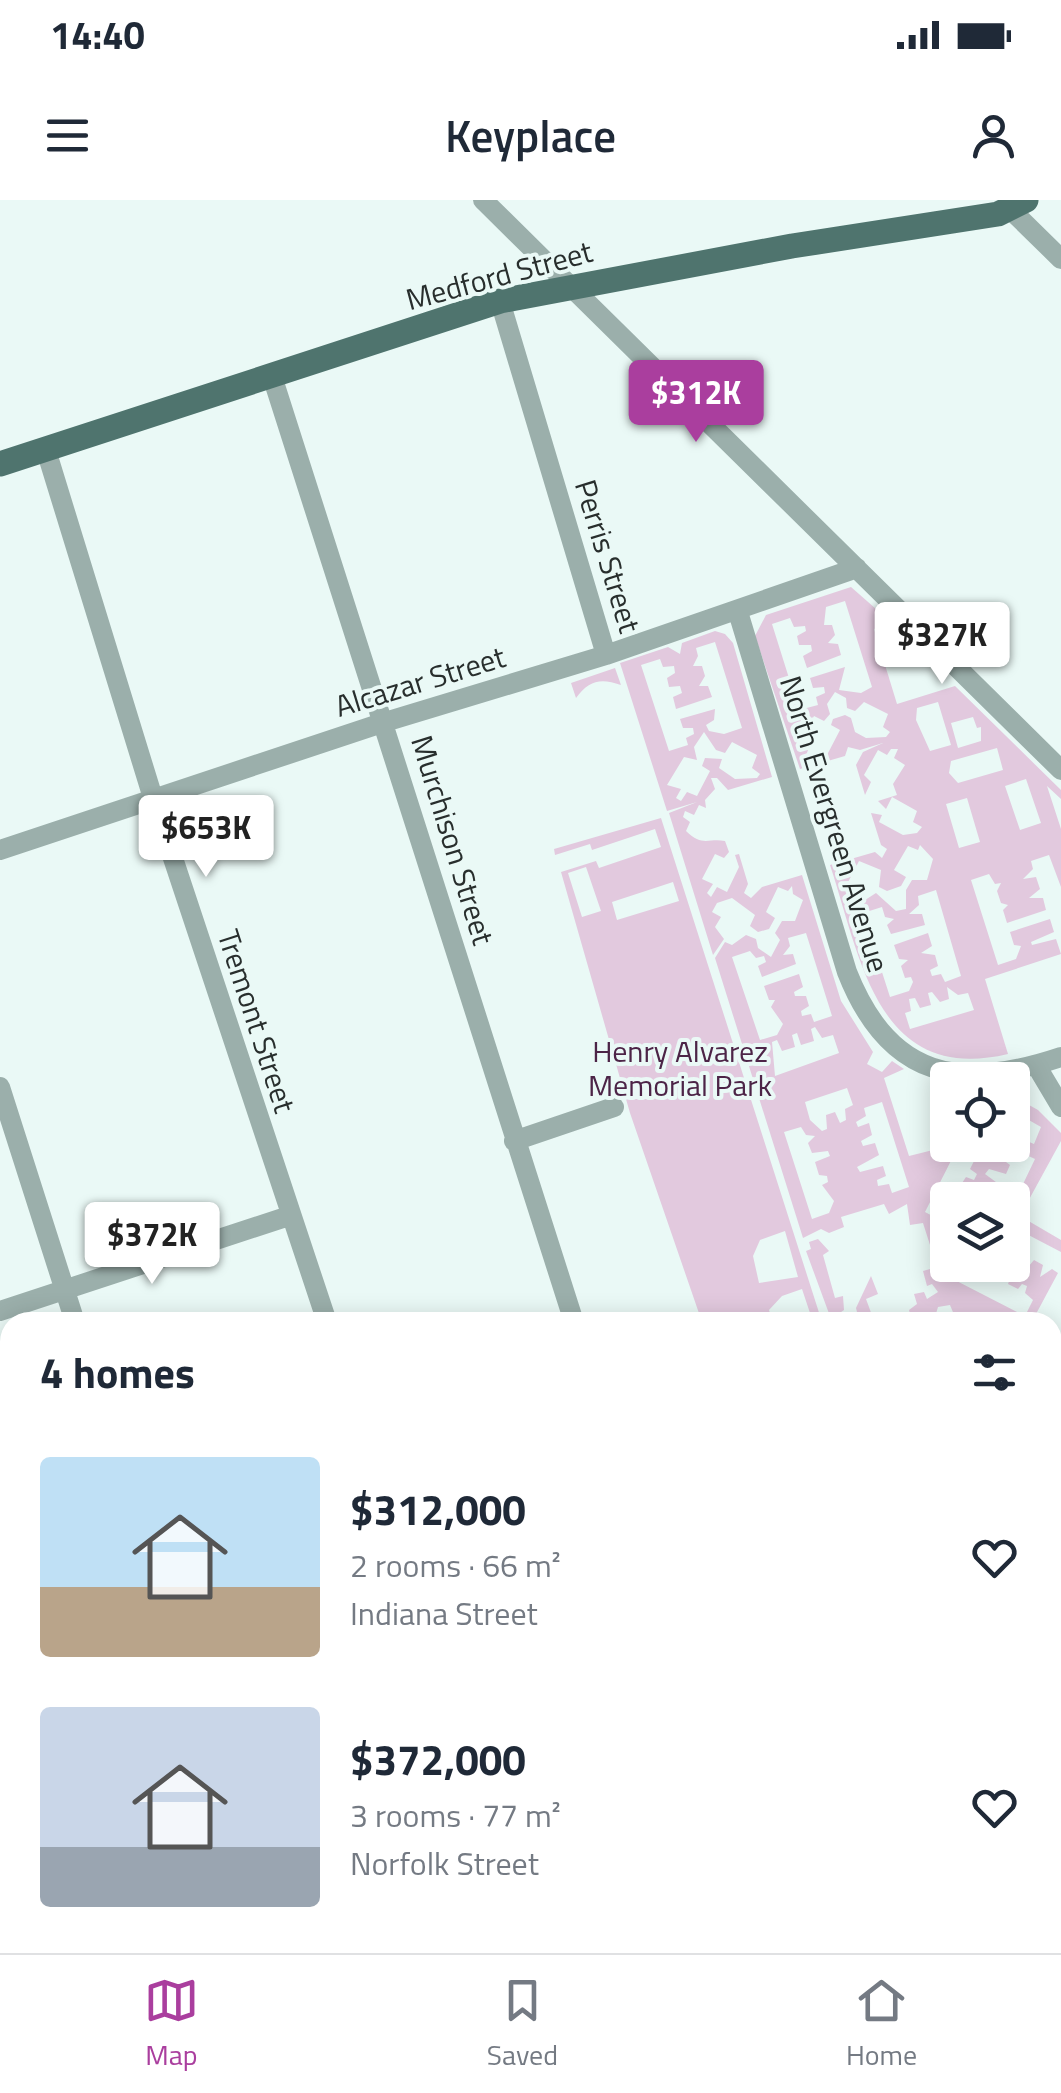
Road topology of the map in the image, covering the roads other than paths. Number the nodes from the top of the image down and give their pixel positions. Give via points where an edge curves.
1 (482, 200) edge
2 (1018, 205) edge
3 (1061, 260) edge
4 (569, 286) junction
5 (500, 301) junction
6 (272, 376) junction
7 (46, 450) junction
8 (0, 464) edge
9 (858, 568) junction
10 (738, 612) junction
11 (606, 656) junction
12 (384, 722) junction
13 (1061, 770) edge
14 (153, 798) junction
15 (0, 850) edge
16 (1061, 1057) edge
17 (1036, 1065) junction
18 (0, 1087) edge
19 (1061, 1106) edge
20 (614, 1107) dead end
21 (514, 1140) junction
22 (288, 1216) junction
23 (64, 1290) junction
24 (0, 1310) edge
25 (72, 1312) edge
26 (323, 1312) edge
27 (571, 1312) edge

1 - 4 street
2 - 3 street
2 - 4 main road, Medford Street
4 - 5 main road, Medford Street
4 - 9 street
5 - 6 main road, Medford Street
5 - 11 street, Perris Street
6 - 7 main road, Medford Street
6 - 12 street, Murchison Street
7 - 8 main road, Medford Street
7 - 14 street, Tremont Street
9 - 10 street, Alcazar Street
9 - 13 street
10 - 11 street, Alcazar Street
10 - 17 street, North Evergreen Avenue via 860,1005 888,1042 924,1065 973,1076
11 - 12 street, Alcazar Street
12 - 14 street, Alcazar Street
12 - 21 street, Murchison Street
14 - 15 street, Alcazar Street
14 - 22 street, Tremont Street
16 - 17 street, North Evergreen Avenue
17 - 19 street
18 - 23 street
20 - 21 street
21 - 27 street, Murchison Street
22 - 23 street
22 - 26 street, Tremont Street
23 - 24 street
23 - 25 street

